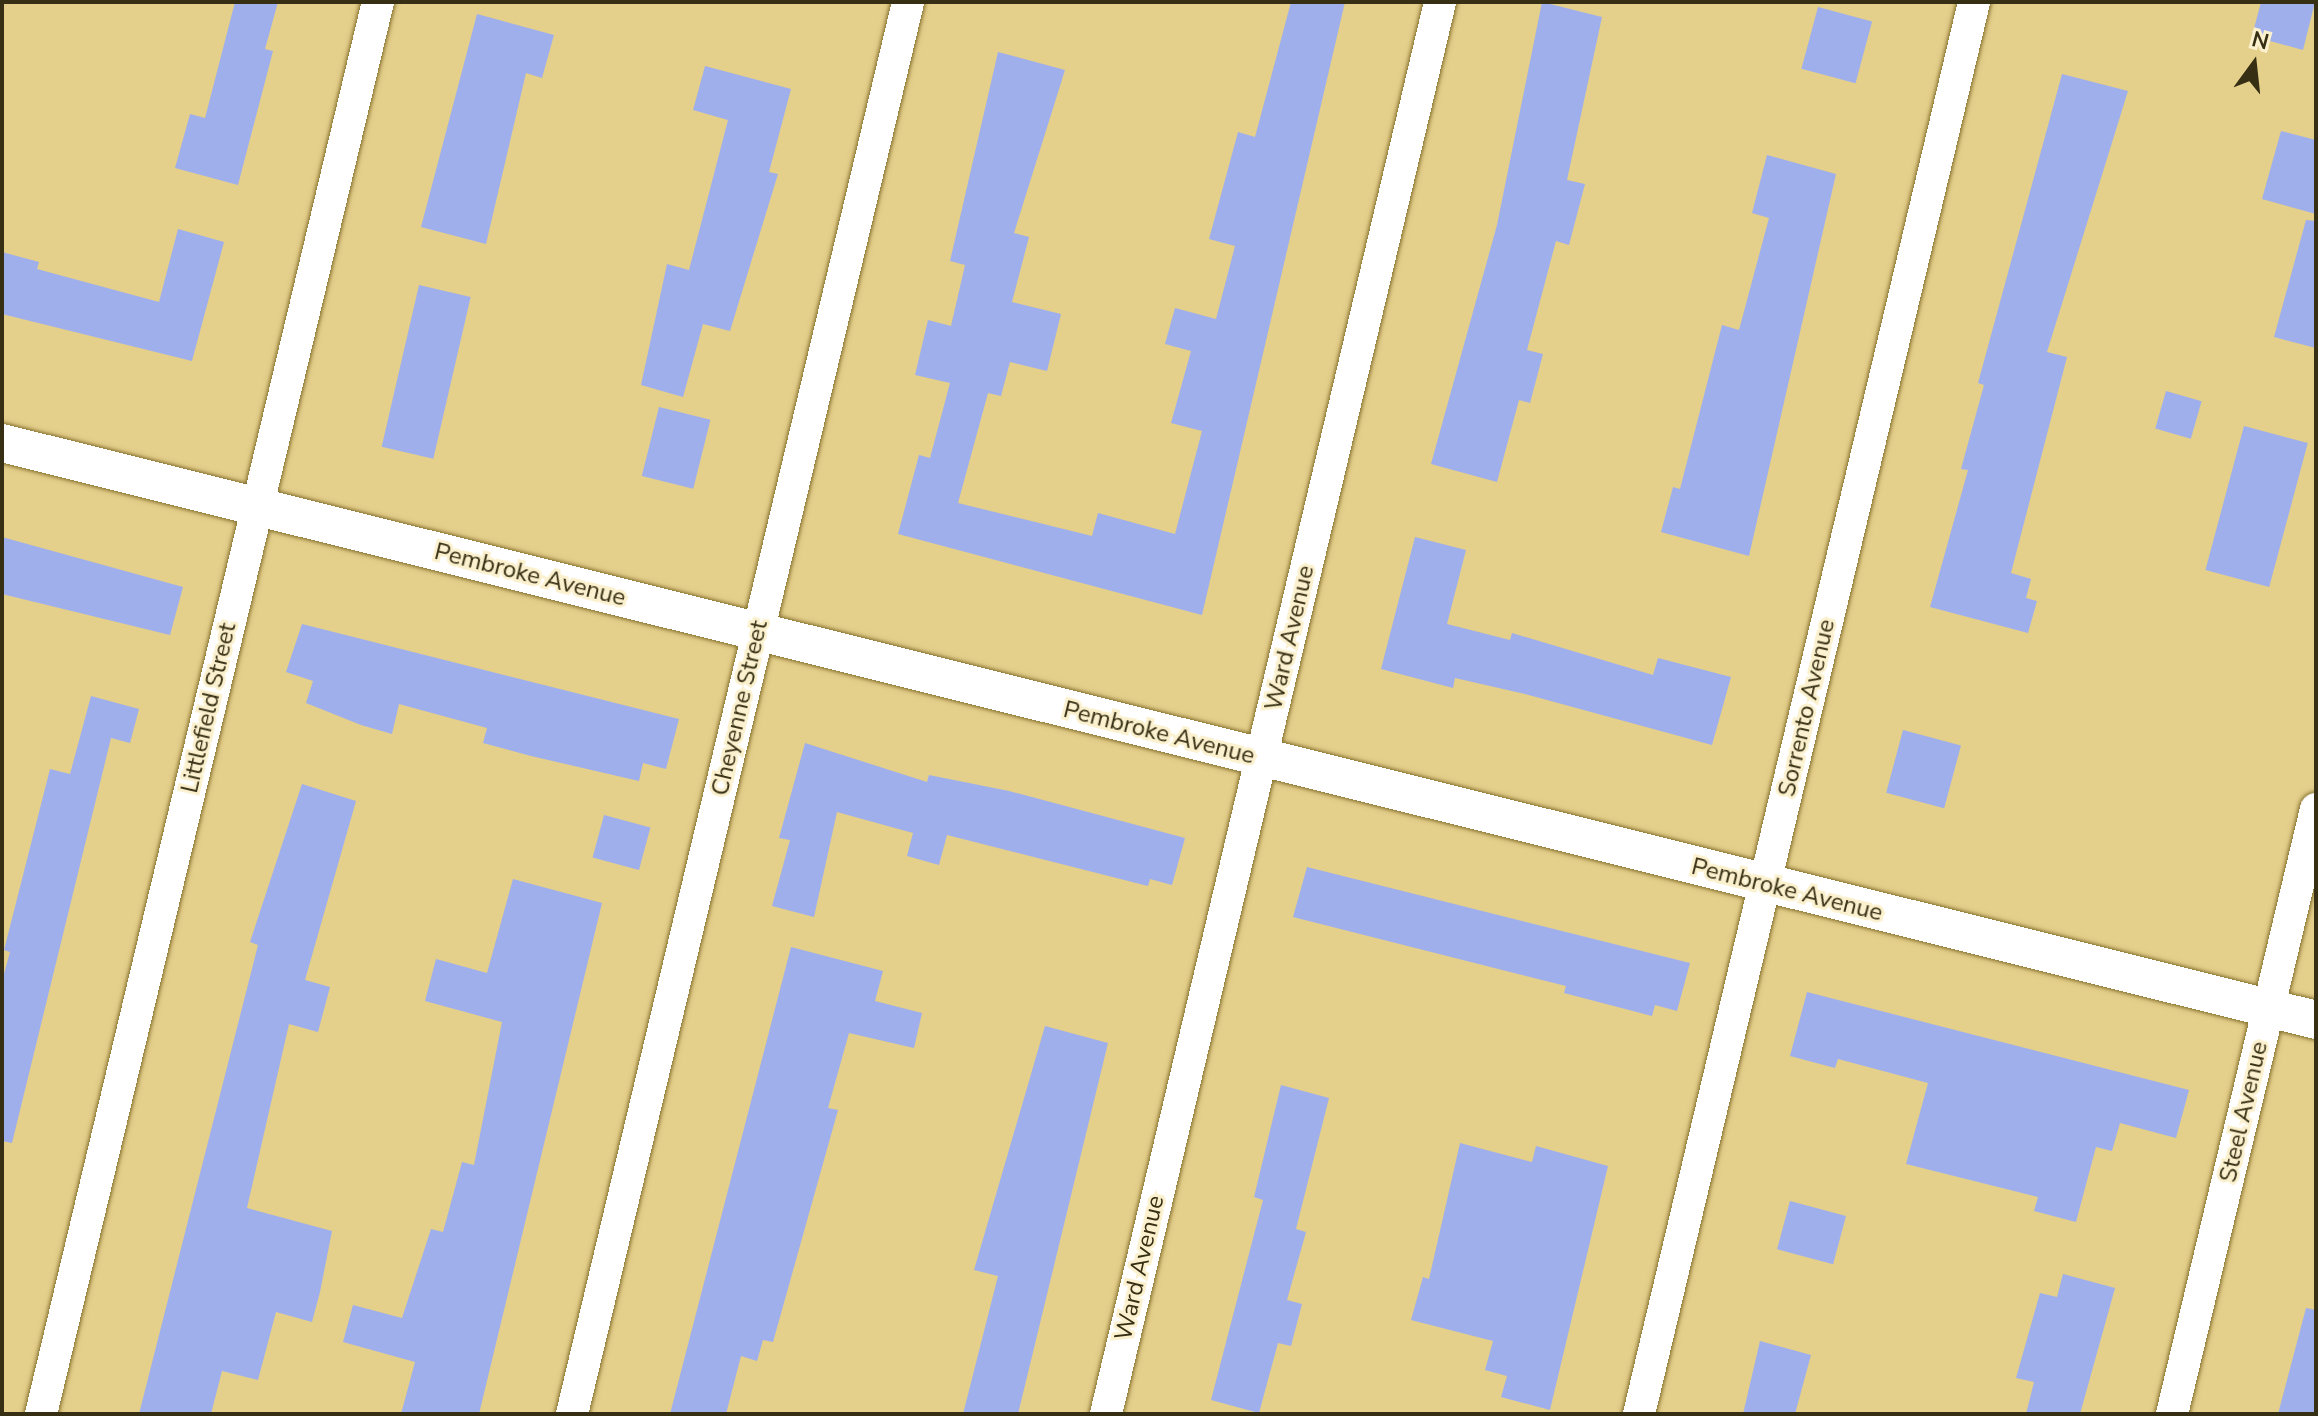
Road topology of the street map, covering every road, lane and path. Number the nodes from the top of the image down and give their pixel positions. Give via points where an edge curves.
1 (378, 2) edge
2 (908, 2) edge
3 (1440, 2) edge
4 (1974, 2) edge
5 (2, 443) edge
6 (257, 507) junction
7 (758, 633) junction
8 (1261, 758) junction
9 (2316, 809) edge
10 (1765, 884) junction
11 (2269, 1008) junction
12 (2316, 1020) edge
13 (41, 1414) edge
14 (572, 1414) edge
15 (1106, 1414) edge
16 (1639, 1414) edge
17 (2172, 1414) edge

1 - 6 street, Littlefield Street
2 - 7 street, Cheyenne Street
3 - 8 street, Ward Avenue
4 - 10 street, Sorrento Avenue
5 - 6 street, Pembroke Avenue
6 - 7 street, Pembroke Avenue
6 - 13 street, Littlefield Street
7 - 8 street, Pembroke Avenue
7 - 14 street, Cheyenne Street
8 - 10 street, Pembroke Avenue
8 - 15 street, Ward Avenue
9 - 11 street, Steel Avenue
10 - 11 street, Pembroke Avenue
10 - 16 street, Sorrento Avenue
11 - 12 street, Pembroke Avenue
11 - 17 street, Steel Avenue

